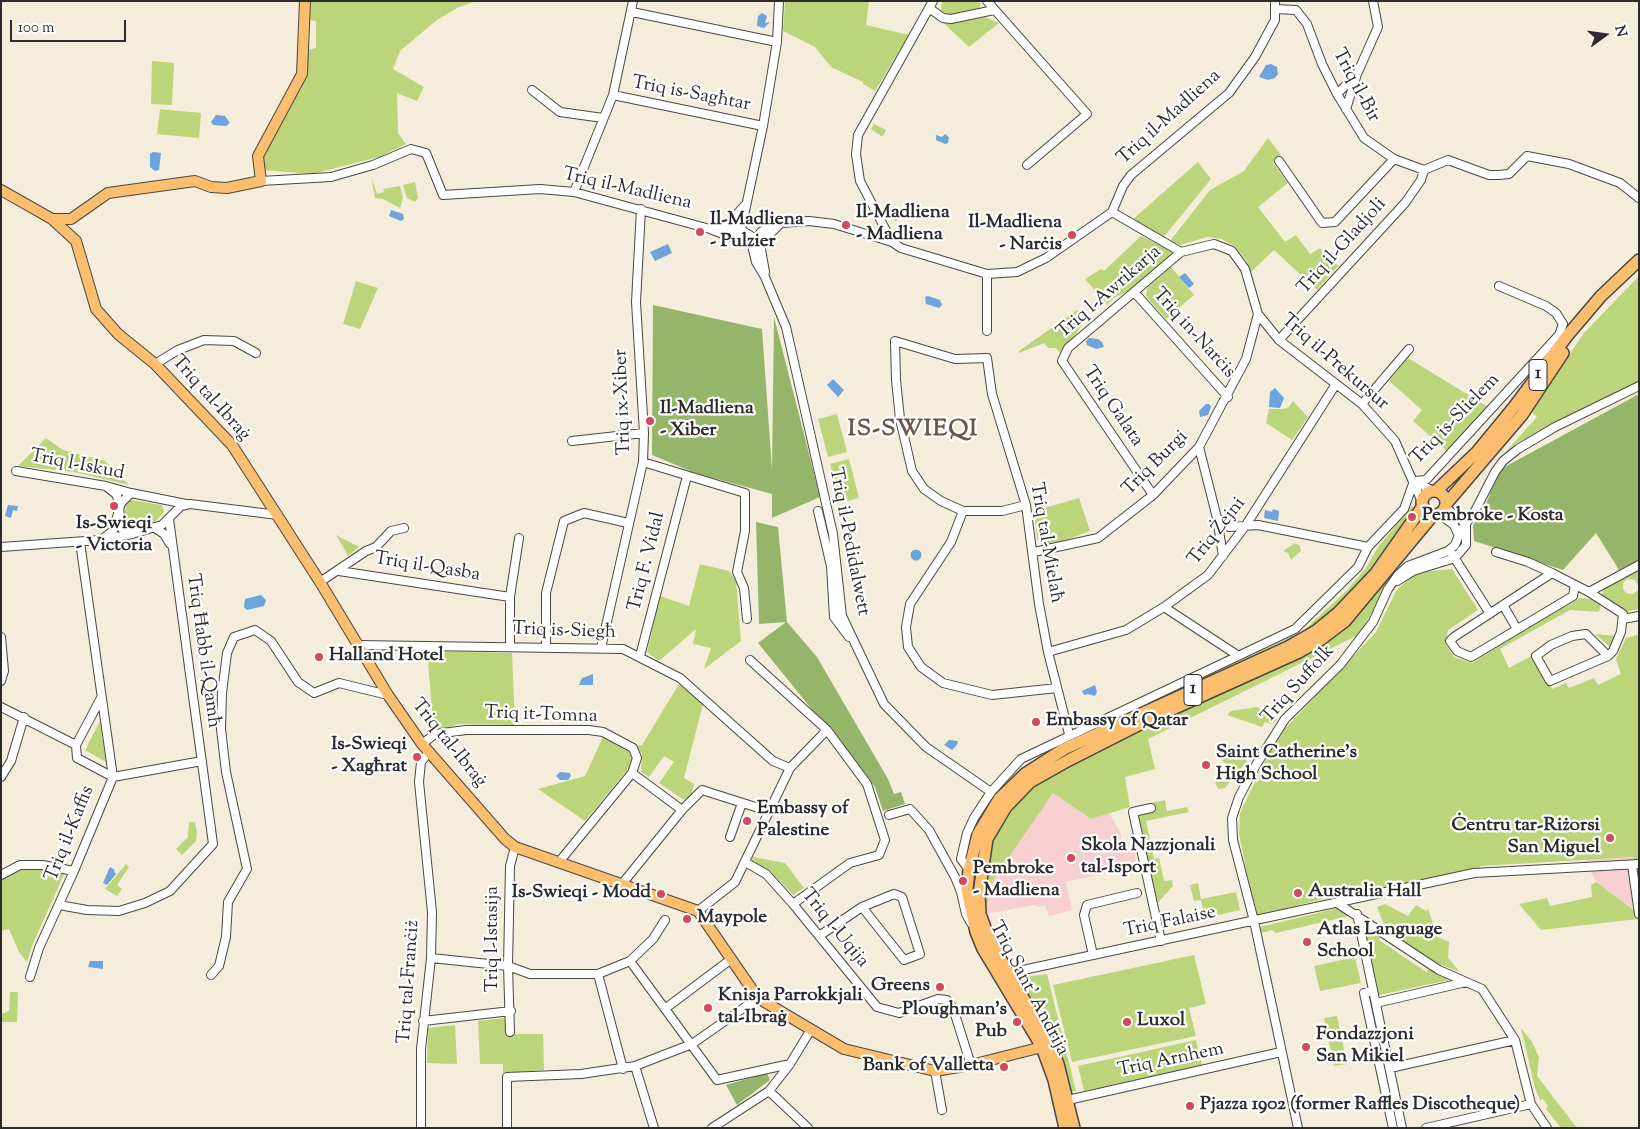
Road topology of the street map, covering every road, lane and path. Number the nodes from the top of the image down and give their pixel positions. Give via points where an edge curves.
1 (305, 1) edge
2 (633, 1) edge
3 (779, 1) edge
4 (987, 1) edge
5 (1373, 1) edge
6 (931, 5) edge
7 (1275, 5) edge
8 (994, 10) junction
9 (632, 12) junction
10 (777, 42) junction
11 (1357, 74) junction
12 (532, 90) dead end
13 (1337, 94) junction
14 (613, 96) junction
15 (1346, 109) junction
16 (603, 118) junction
17 (763, 126) junction
18 (1394, 159) junction
19 (1279, 161) dead end
20 (1027, 165) dead end
21 (1424, 170) junction
22 (261, 181) junction
23 (1, 190) edge
24 (574, 192) junction
25 (1639, 198) edge
26 (745, 204) junction
27 (641, 209) junction
28 (1112, 212) junction
29 (735, 216) junction
30 (52, 219) junction
31 (71, 220) junction
32 (710, 229) junction
33 (737, 234) junction
34 (76, 241) junction
35 (892, 242) junction
36 (756, 243) junction
37 (1181, 252) junction
38 (1639, 260) edge
39 (1639, 271) edge
40 (988, 274) junction
41 (1499, 286) dead end
42 (1135, 293) junction
43 (1258, 314) junction
44 (987, 331) dead end
45 (1279, 340) junction
46 (1409, 349) dead end
47 (256, 353) dead end
48 (1062, 361) joint
49 (155, 364) junction
50 (1336, 384) junction
51 (1639, 386) edge
52 (1228, 397) junction
53 (1362, 404) junction
54 (644, 432) junction
55 (572, 442) dead end
56 (1200, 448) junction
57 (643, 462) junction
58 (16, 471) dead end
59 (687, 476) junction
60 (1414, 481) junction
61 (106, 486) junction
62 (1435, 491) junction
63 (131, 493) junction
64 (1153, 495) junction
65 (164, 500) junction
66 (190, 504) junction
67 (1423, 504) junction
68 (1026, 505) junction
69 (1441, 510) junction
70 (119, 511) junction
71 (818, 511) dead end
72 (963, 511) junction
73 (278, 515) junction
74 (170, 516) junction
75 (1217, 518) junction
76 (628, 523) junction
77 (1466, 524) junction
78 (1246, 525) junction
79 (155, 528) junction
80 (404, 528) dead end
81 (132, 534) junction
82 (519, 538) dead end
83 (1458, 538) junction
84 (100, 540) junction
85 (80, 542) junction
86 (171, 545) junction
87 (1, 547) edge
88 (1368, 547) junction
89 (1449, 550) junction
90 (1034, 552) junction
91 (1496, 552) dead end
92 (1223, 556) junction
93 (1455, 558) junction
94 (1639, 565) edge
95 (339, 571) junction
96 (1552, 573) junction
97 (320, 582) junction
98 (1575, 585) junction
99 (1388, 589) junction
100 (1590, 592) junction
101 (510, 597) junction
102 (1502, 605) junction
103 (1164, 607) junction
104 (1489, 612) junction
105 (1639, 616) edge
106 (747, 619) dead end
107 (1622, 619) junction
108 (1517, 629) junction
109 (1, 637) edge
110 (855, 644) junction
111 (358, 645) junction
112 (546, 646) junction
113 (510, 647) junction
114 (600, 648) junction
115 (1048, 652) junction
116 (1237, 655) junction
117 (640, 656) junction
118 (1608, 656) junction
119 (750, 660) dead end
120 (1, 681) edge
121 (1057, 688) junction
122 (388, 695) junction
123 (101, 698) junction
124 (1, 707) edge
125 (24, 717) junction
126 (827, 730) junction
127 (1070, 734) junction
128 (76, 745) junction
129 (425, 748) junction
130 (202, 761) junction
131 (790, 768) junction
132 (632, 773) junction
133 (1, 777) edge
134 (113, 777) junction
135 (991, 792) junction
136 (742, 803) junction
137 (1151, 808) dead end
138 (682, 810) junction
139 (768, 811) junction
140 (889, 816) dead end
141 (730, 837) dead end
142 (515, 847) junction
143 (961, 859) junction
144 (559, 862) junction
145 (744, 862) junction
146 (1636, 864) edge
147 (950, 870) junction
148 (968, 870) junction
149 (74, 871) junction
150 (1, 875) edge
151 (622, 884) junction
152 (1138, 893) dead end
153 (1337, 903) junction
154 (793, 904) junction
155 (59, 905) junction
156 (862, 907) junction
157 (698, 911) junction
158 (1357, 914) junction
159 (1639, 914) edge
160 (665, 920) dead end
161 (1254, 922) junction
162 (976, 932) junction
163 (819, 936) junction
164 (1161, 941) junction
165 (1093, 955) junction
166 (431, 958) junction
167 (730, 960) junction
168 (630, 961) junction
169 (508, 966) junction
170 (1009, 973) junction
171 (598, 974) junction
172 (211, 975) dead end
173 (30, 977) dead end
174 (1466, 982) junction
175 (1373, 991) junction
176 (758, 998) junction
177 (1376, 1003) junction
178 (666, 1008) junction
179 (511, 1011) junction
180 (423, 1021) junction
181 (810, 1031) junction
182 (510, 1032) dead end
183 (1515, 1040) junction
184 (692, 1044) junction
185 (1042, 1047) junction
186 (1281, 1052) junction
187 (790, 1064) junction
188 (971, 1065) junction
189 (635, 1066) junction
190 (1390, 1068) junction
191 (623, 1069) junction
192 (935, 1071) junction
193 (769, 1091) junction
194 (1068, 1100) junction
195 (1532, 1104) junction
196 (942, 1110) dead end
197 (421, 1128) edge
198 (507, 1128) edge
199 (654, 1128) edge
200 (712, 1128) edge
201 (808, 1128) edge
202 (1065, 1128) edge
203 (1074, 1128) edge
204 (1298, 1128) edge
205 (1393, 1128) edge
206 (1402, 1128) edge
207 (1426, 1128) edge
208 (1547, 1128) edge

1 - 22 main road via 302,74 258,156
2 - 9 street
3 - 10 street
4 - 8 street
5 - 11 street via 1378,27
6 - 8 street via 943,18 951,19
6 - 35 street via 858,134 856,154 860,182
7 - 13 street, Triq il-Bir via 1296,10 1307,24
7 - 28 street, Triq il-Madliena via 1275,20 1255,57 1229,93 1131,175
8 - 20 street via 1087,114
9 - 10 street
9 - 14 street
10 - 17 street
11 - 13 street
11 - 15 street
12 - 16 street via 560,112
13 - 15 street, Triq il-Bir
14 - 16 street
14 - 17 street, Triq is-Sagħtar
15 - 18 street, Triq il-Bir via 1364,138
16 - 24 street
17 - 26 street
18 - 19 street via 1335,222 1322,223
18 - 21 street, Triq il-Bir
21 - 25 street via 1448,160 1489,175 1509,174 1527,156 1569,164 1620,183
21 - 45 street, Triq il-Gladjoli via 1405,203
22 - 24 street, Triq il-Madliena via 331,177 411,149 426,153 443,196 540,189
22 - 31 main road, Triq il-Madliena via 227,188 210,188 195,181 108,193
23 - 30 main road
24 - 27 street, Triq il-Madliena
26 - 29 street
26 - 33 street
27 - 32 street, Triq il-Madliena
27 - 54 street, Triq ix-Xiber via 636,302
28 - 37 street
28 - 40 street via 1046,258 1017,272
29 - 32 street via 730,222
29 - 33 street
30 - 31 main road
30 - 34 main road
31 - 34 main road
32 - 33 street, Triq il-Madliena
33 - 36 street, Triq il-Madliena
34 - 49 main road, Triq tal-Ibraġ via 96,309 118,334
35 - 36 street via 834,224 809,221 781,223
35 - 40 street via 901,248
36 - 110 street, Triq il-Pedidalwett via 756,262 788,335 833,534 842,616
37 - 42 street, Triq l-Awrikarja
37 - 43 street, Triq il-Prekursur via 1214,244 1232,251 1245,269
38 - 62 highway, Triq Sant' Andrija / 1 via 1601,296 1567,336 1477,452
39 - 69 highway, Triq Sant' Andrija / 1 via 1572,339 1522,415
40 - 44 street
41 - 60 street, Triq is-Slielem via 1556,313 1563,324 1559,335 1426,480
42 - 48 street, Triq l-Awrikarja via 1068,348
42 - 52 street, Triq in-Narċis
43 - 45 street, Triq il-Prekursur
43 - 52 street, Triq Burgi via 1246,359
45 - 50 street, Triq il-Prekursur
46 - 53 street
47 - 49 street via 234,341 204,340
48 - 64 street, Triq Galata
49 - 73 main road, Triq tal-Ibraġ via 232,445
50 - 53 street, Triq il-Prekursur
50 - 78 street, Triq Żejni
51 - 77 street via 1518,449 1495,472
52 - 56 street, Triq Burgi
53 - 60 street, Triq il-Prekursur via 1395,440
54 - 55 street
54 - 57 street, Triq ix-Xiber
56 - 64 street, Triq Burgi
56 - 75 street
57 - 59 street
57 - 76 street, Triq ix-Xiber
58 - 61 street, Triq l-Iskud
59 - 106 street via 745,493 745,531 737,572 744,588
59 - 117 street, Triq F. Vidal
60 - 62 street
60 - 67 street, Triq il-Prekursur
60 - 88 street, Triq is-Slielem via 1404,509
61 - 63 street, Triq l-Iskud
61 - 70 street via 117,495
62 - 67 highway, Triq Sant' Andrija / 1 via 1427,493
62 - 69 highway via 1444,496
63 - 65 street, Triq l-Iskud
63 - 70 street, Triq l-Iskud via 124,497
64 - 90 street, Triq Burgi via 1098,538
65 - 66 street, Triq l-Iskud
65 - 74 street via 172,508
66 - 73 street, Triq l-Iskud
66 - 74 street via 181,506
67 - 69 highway via 1427,512
67 - 148 highway, Triq Sant' Andrija / 1 via 1376,573 1316,631 1288,647 1064,749 1025,774 999,799 978,834
68 - 72 street via 1002,511
68 - 72 street, Triq tal-Mielaħ via 992,394 987,358 955,359 896,341 900,419 912,471 924,489 941,502
68 - 90 street, Triq tal-Mielaħ
69 - 77 street
69 - 83 street via 1454,525
69 - 170 highway, Triq Sant' Andrija / 1 via 1345,621 1320,640 1069,760 1030,782 1006,807 987,839 979,894 980,914 990,941
70 - 81 street, Triq l-Iskud via 122,529
70 - 84 street via 113,531
71 - 110 street via 831,566 834,617
72 - 121 street via 951,542 910,604 906,626 908,647 921,667 943,683 992,695
73 - 97 main road, Triq tal-Ibraġ
74 - 79 street
74 - 86 street, Triq Ħabb il-Qamħ
75 - 78 street via 1229,527
75 - 92 street
76 - 112 street via 584,513 564,521 546,593
76 - 114 street, Triq ix-Xiber
77 - 83 street
77 - 93 street via 1466,545
78 - 88 street
78 - 92 street, Triq Żejni
79 - 81 street
79 - 86 street
80 - 95 street via 391,531 376,547
81 - 84 street
82 - 101 street
83 - 89 street
84 - 85 street
85 - 87 street
85 - 123 street, Triq il-Kaffis
86 - 130 street, Triq Ħabb il-Qamħ
88 - 116 street, Triq is-Slielem via 1358,567 1295,629
89 - 93 street
89 - 99 street, Triq Suffolk via 1408,566
90 - 115 street, Triq tal-Mielaħ
91 - 96 street
92 - 103 street, Triq Żejni via 1208,575
93 - 99 street, Triq Suffolk via 1401,577
93 - 104 street
94 - 100 street
95 - 97 street
95 - 101 street, Triq il-Qasba
96 - 98 street
96 - 102 street
97 - 111 main road, Triq tal-Ibraġ
98 - 100 street
98 - 108 street via 1573,596
99 - 161 street, Triq Suffolk via 1373,622 1340,664 1285,719 1240,797 1232,818 1234,840
100 - 107 street via 1623,614
101 - 113 street
102 - 104 street
102 - 108 street
103 - 115 street, Triq Żejni via 1126,630
103 - 116 street
104 - 108 street via 1450,641 1457,651 1471,657
105 - 107 street
107 - 118 street via 1614,651
109 - 120 street via 4,672
110 - 135 street, Triq il-Pedidalwett via 884,704 926,747
111 - 113 street, Triq is-Siegħ
111 - 122 main road, Triq tal-Ibraġ
112 - 113 street, Triq is-Siegħ
112 - 114 street, Triq is-Siegħ
114 - 117 street, Triq is-Siegħ via 623,649
115 - 121 street, Triq tal-Mielaħ
116 - 127 street, Triq is-Slielem
117 - 131 street, Triq is-Siegħ via 680,678 773,761
118 - 118 street via 1550,681 1536,656 1551,645 1586,634
119 - 126 street
121 - 127 street, Triq tal-Mielaħ
122 - 129 main road, Triq tal-Ibraġ
122 - 172 street via 339,683 314,693 298,682 271,641 255,630 234,637 227,653 221,729 226,772 247,869 228,902 226,937 219,966
123 - 128 street
123 - 134 street, Triq il-Kaffis
124 - 125 street
125 - 128 street
125 - 133 street via 11,762
126 - 131 street
126 - 154 street via 867,784 885,840 879,855 850,863
127 - 135 street, Triq is-Slielem via 1020,760
128 - 134 street via 77,758
129 - 132 street, Triq it-Tomna via 435,734 466,730 589,730 603,732 633,748 637,758
129 - 142 main road, Triq tal-Ibraġ
129 - 166 street, Triq tal-Franċiż via 419,782 432,912
130 - 134 street
130 - 155 street, Triq Ħabb il-Qamħ via 213,844 170,891 119,911
131 - 139 street
132 - 138 street
132 - 144 street
134 - 149 street, Triq il-Kaffis
135 - 143 street, Triq is-Slielem via 967,833
136 - 138 street via 702,790
136 - 139 street
136 - 141 street
137 - 164 street via 1133,812
138 - 151 street
139 - 145 street
140 - 147 street via 910,809 929,830
142 - 144 main road, Triq tal-Ibraġ
142 - 169 street, Triq l-Istasija via 510,866
143 - 147 street
143 - 148 street
144 - 151 main road, Triq tal-Ibraġ
145 - 154 street, Triq l-Uqija via 766,874
145 - 157 street via 735,882
146 - 153 street, Triq Falaise via 1474,873
146 - 159 street
147 - 162 street
148 - 162 highway, Triq Sant' Andrija / 1 via 967,889
149 - 150 street via 20,865
149 - 155 street, Triq il-Kaffis
151 - 157 main road, Triq tal-Ibraġ
152 - 165 street via 1087,905 1084,915
153 - 158 street
153 - 161 street, Triq Falaise
154 - 163 street, Triq l-Uqija
155 - 173 street, Triq il-Kaffis
156 - 156 street via 894,894 902,897 920,954 904,960
156 - 163 street
157 - 167 main road
158 - 174 street via 1439,970
158 - 175 street
160 - 168 street via 653,938
161 - 164 street, Triq Falaise
161 - 186 street, Triq Suffolk
162 - 185 highway, Triq Sant' Andrija / 1
163 - 188 street, Triq l-Uqija via 877,1008 899,1013 938,998 947,1000 953,1008
164 - 165 street, Triq Falaise
165 - 170 street, Triq Falaise
166 - 169 street
166 - 180 street, Triq tal-Franċiż
167 - 176 main road
167 - 178 street
168 - 171 street
168 - 178 street
169 - 171 street via 530,974
169 - 179 street, Triq l-Istasija
170 - 194 highway, Triq Sant' Andrija / 1 via 1050,1044
171 - 191 street
174 - 177 street
174 - 183 street via 1482,990
175 - 177 street
175 - 205 street via 1364,993
176 - 181 main road
176 - 184 street
177 - 190 street
178 - 184 street
179 - 180 street
179 - 182 street, Triq l-Istasija
180 - 197 street, Triq tal-Franċiż
181 - 187 street
181 - 192 main road via 844,1050
183 - 190 street
183 - 195 street
184 - 187 street via 717,1080
184 - 189 street
185 - 188 main road
185 - 202 highway, Triq Sant' Andrija / 1 via 1052,1073
186 - 194 street, Triq Arnhem
186 - 204 street, Triq Suffolk
187 - 193 street
188 - 192 main road
189 - 191 street
189 - 199 street
190 - 206 street
191 - 198 street via 506,1077
192 - 196 street
193 - 200 street
193 - 201 street
194 - 203 highway, Triq Sant' Andrija / 1
195 - 207 street
195 - 208 street

